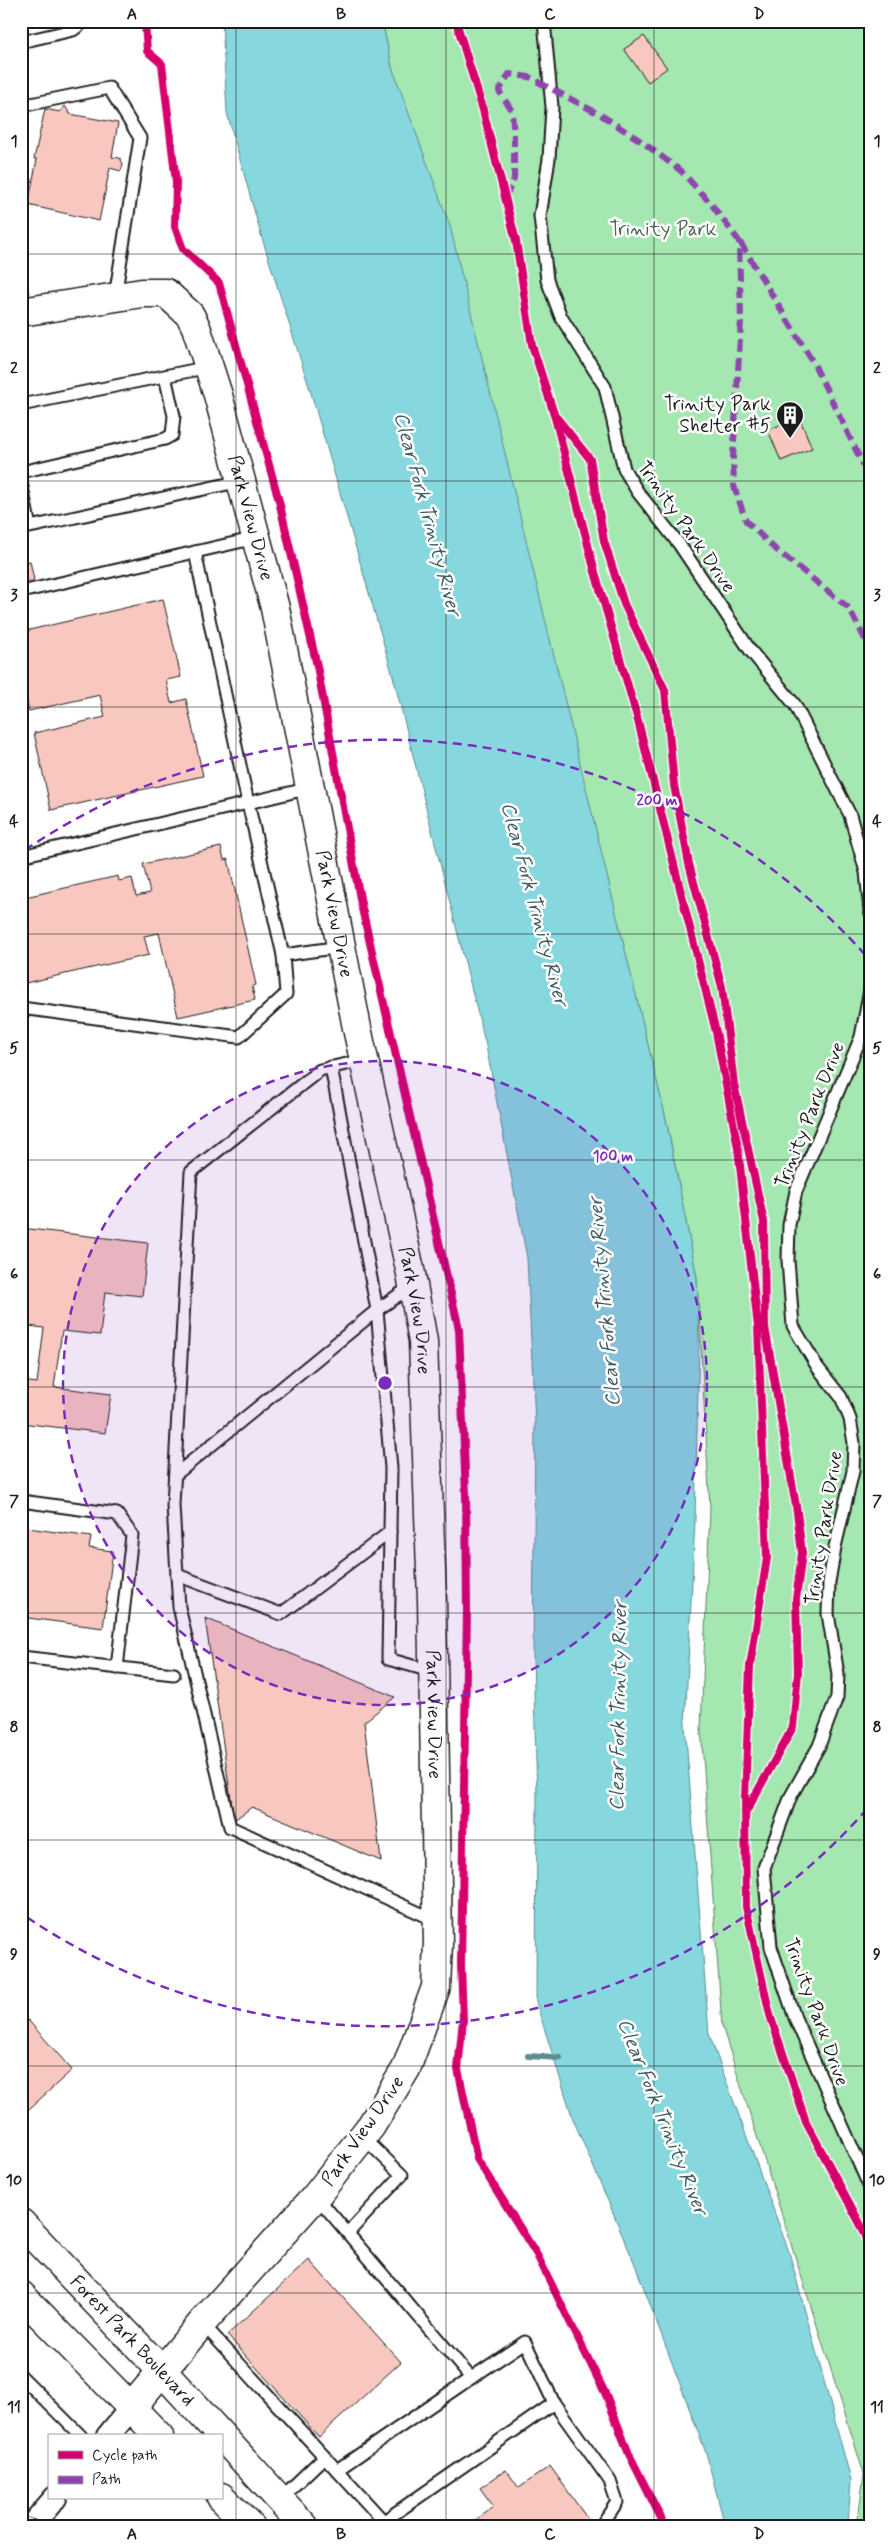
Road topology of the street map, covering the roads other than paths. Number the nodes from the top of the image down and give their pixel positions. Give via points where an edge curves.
1 (86, 21) edge
2 (544, 21) edge
3 (21, 42) edge
4 (21, 106) edge
5 (115, 297) junction
6 (23, 305) edge
7 (209, 367) junction
8 (164, 376) junction
9 (21, 404) edge
10 (21, 472) edge
11 (241, 481) junction
12 (21, 482) edge
13 (256, 538) junction
14 (195, 552) junction
15 (21, 592) edge
16 (310, 788) junction
17 (248, 803) junction
18 (21, 856) edge
19 (870, 911) edge
20 (341, 947) junction
21 (284, 955) junction
22 (870, 990) edge
23 (21, 1008) edge
24 (364, 1060) junction
25 (331, 1067) junction
26 (413, 1285) junction
27 (377, 1310) junction
28 (174, 1474) junction
29 (21, 1501) edge
30 (390, 1532) junction
31 (177, 1575) junction
32 (21, 1657) edge
33 (117, 1668) junction
34 (434, 1672) junction
35 (174, 1674) dead end
36 (438, 1922) junction
37 (363, 2136) junction
38 (870, 2188) edge
39 (316, 2196) junction
40 (21, 2223) edge
41 (348, 2233) junction
42 (21, 2295) edge
43 (202, 2323) junction
44 (163, 2372) junction
45 (21, 2376) edge
46 (471, 2378) junction
47 (554, 2403) junction
48 (131, 2408) junction
49 (79, 2434) edge
50 (110, 2434) edge
51 (157, 2434) edge
52 (220, 2434) edge
53 (222, 2436) edge
54 (324, 2457) junction
55 (337, 2470) junction
56 (222, 2499) edge
57 (280, 2499) junction
58 (53, 2500) edge
59 (386, 2523) edge
60 (31, 2526) edge
61 (250, 2526) edge
62 (304, 2526) edge
63 (601, 2526) edge

1 - 3 lane via 73,30
2 - 19 lane, Trinity Park Drive via 552,106 549,159 540,216 547,280 561,317 605,387 624,469 750,650 795,705 850,815 866,872
4 - 5 lane via 110,88 140,138
5 - 6 street, Park View Drive
5 - 7 street, Park View Drive via 166,293 190,316
7 - 8 lane
7 - 11 street, Park View Drive
8 - 9 lane
8 - 10 lane via 174,416 172,435
11 - 12 lane via 30,526
11 - 13 street, Park View Drive
13 - 14 lane
13 - 16 street, Park View Drive via 275,608
14 - 15 lane
14 - 17 lane
16 - 17 lane
16 - 20 street, Park View Drive
17 - 18 lane
17 - 21 lane
20 - 21 lane
20 - 24 street, Park View Drive
21 - 23 lane via 286,994 239,1037
22 - 38 lane, Trinity Park Drive via 861,1037 796,1190 789,1225 793,1326 818,1368 841,1397 850,1418 854,1443 853,1472 829,1582 828,1614 838,1674 837,1697 820,1746 791,1796 764,1868 771,1947 795,2018
24 - 25 lane
24 - 26 street, Park View Drive
25 - 27 lane
25 - 28 lane via 320,1070 191,1172
26 - 27 lane
26 - 34 street, Park View Drive via 422,1341
27 - 28 lane
27 - 30 lane via 391,1468
28 - 31 lane
29 - 33 lane via 117,1514 132,1535
30 - 31 lane via 281,1614
30 - 34 lane via 388,1659
31 - 36 lane via 179,1607 230,1827
32 - 33 lane
33 - 35 lane
34 - 36 street, Park View Drive
36 - 37 street, Park View Drive via 436,1987 406,2069
37 - 39 street, Park View Drive
37 - 41 lane via 402,2175
39 - 41 lane
39 - 43 street, Park View Drive
40 - 44 street, Forest Park Boulevard
41 - 46 lane
42 - 48 street
43 - 44 street, Park View Drive
43 - 54 lane
44 - 48 street, Park View Drive
44 - 52 street, Forest Park Boulevard
45 - 49 lane
46 - 47 lane via 525,2342
46 - 55 lane
47 - 59 lane
47 - 63 lane via 610,2481 617,2502
48 - 50 street
48 - 51 street
53 - 57 street, Forest Park Boulevard
54 - 55 lane
54 - 57 lane
55 - 59 lane
56 - 61 street
57 - 62 street, Forest Park Boulevard
58 - 60 street

